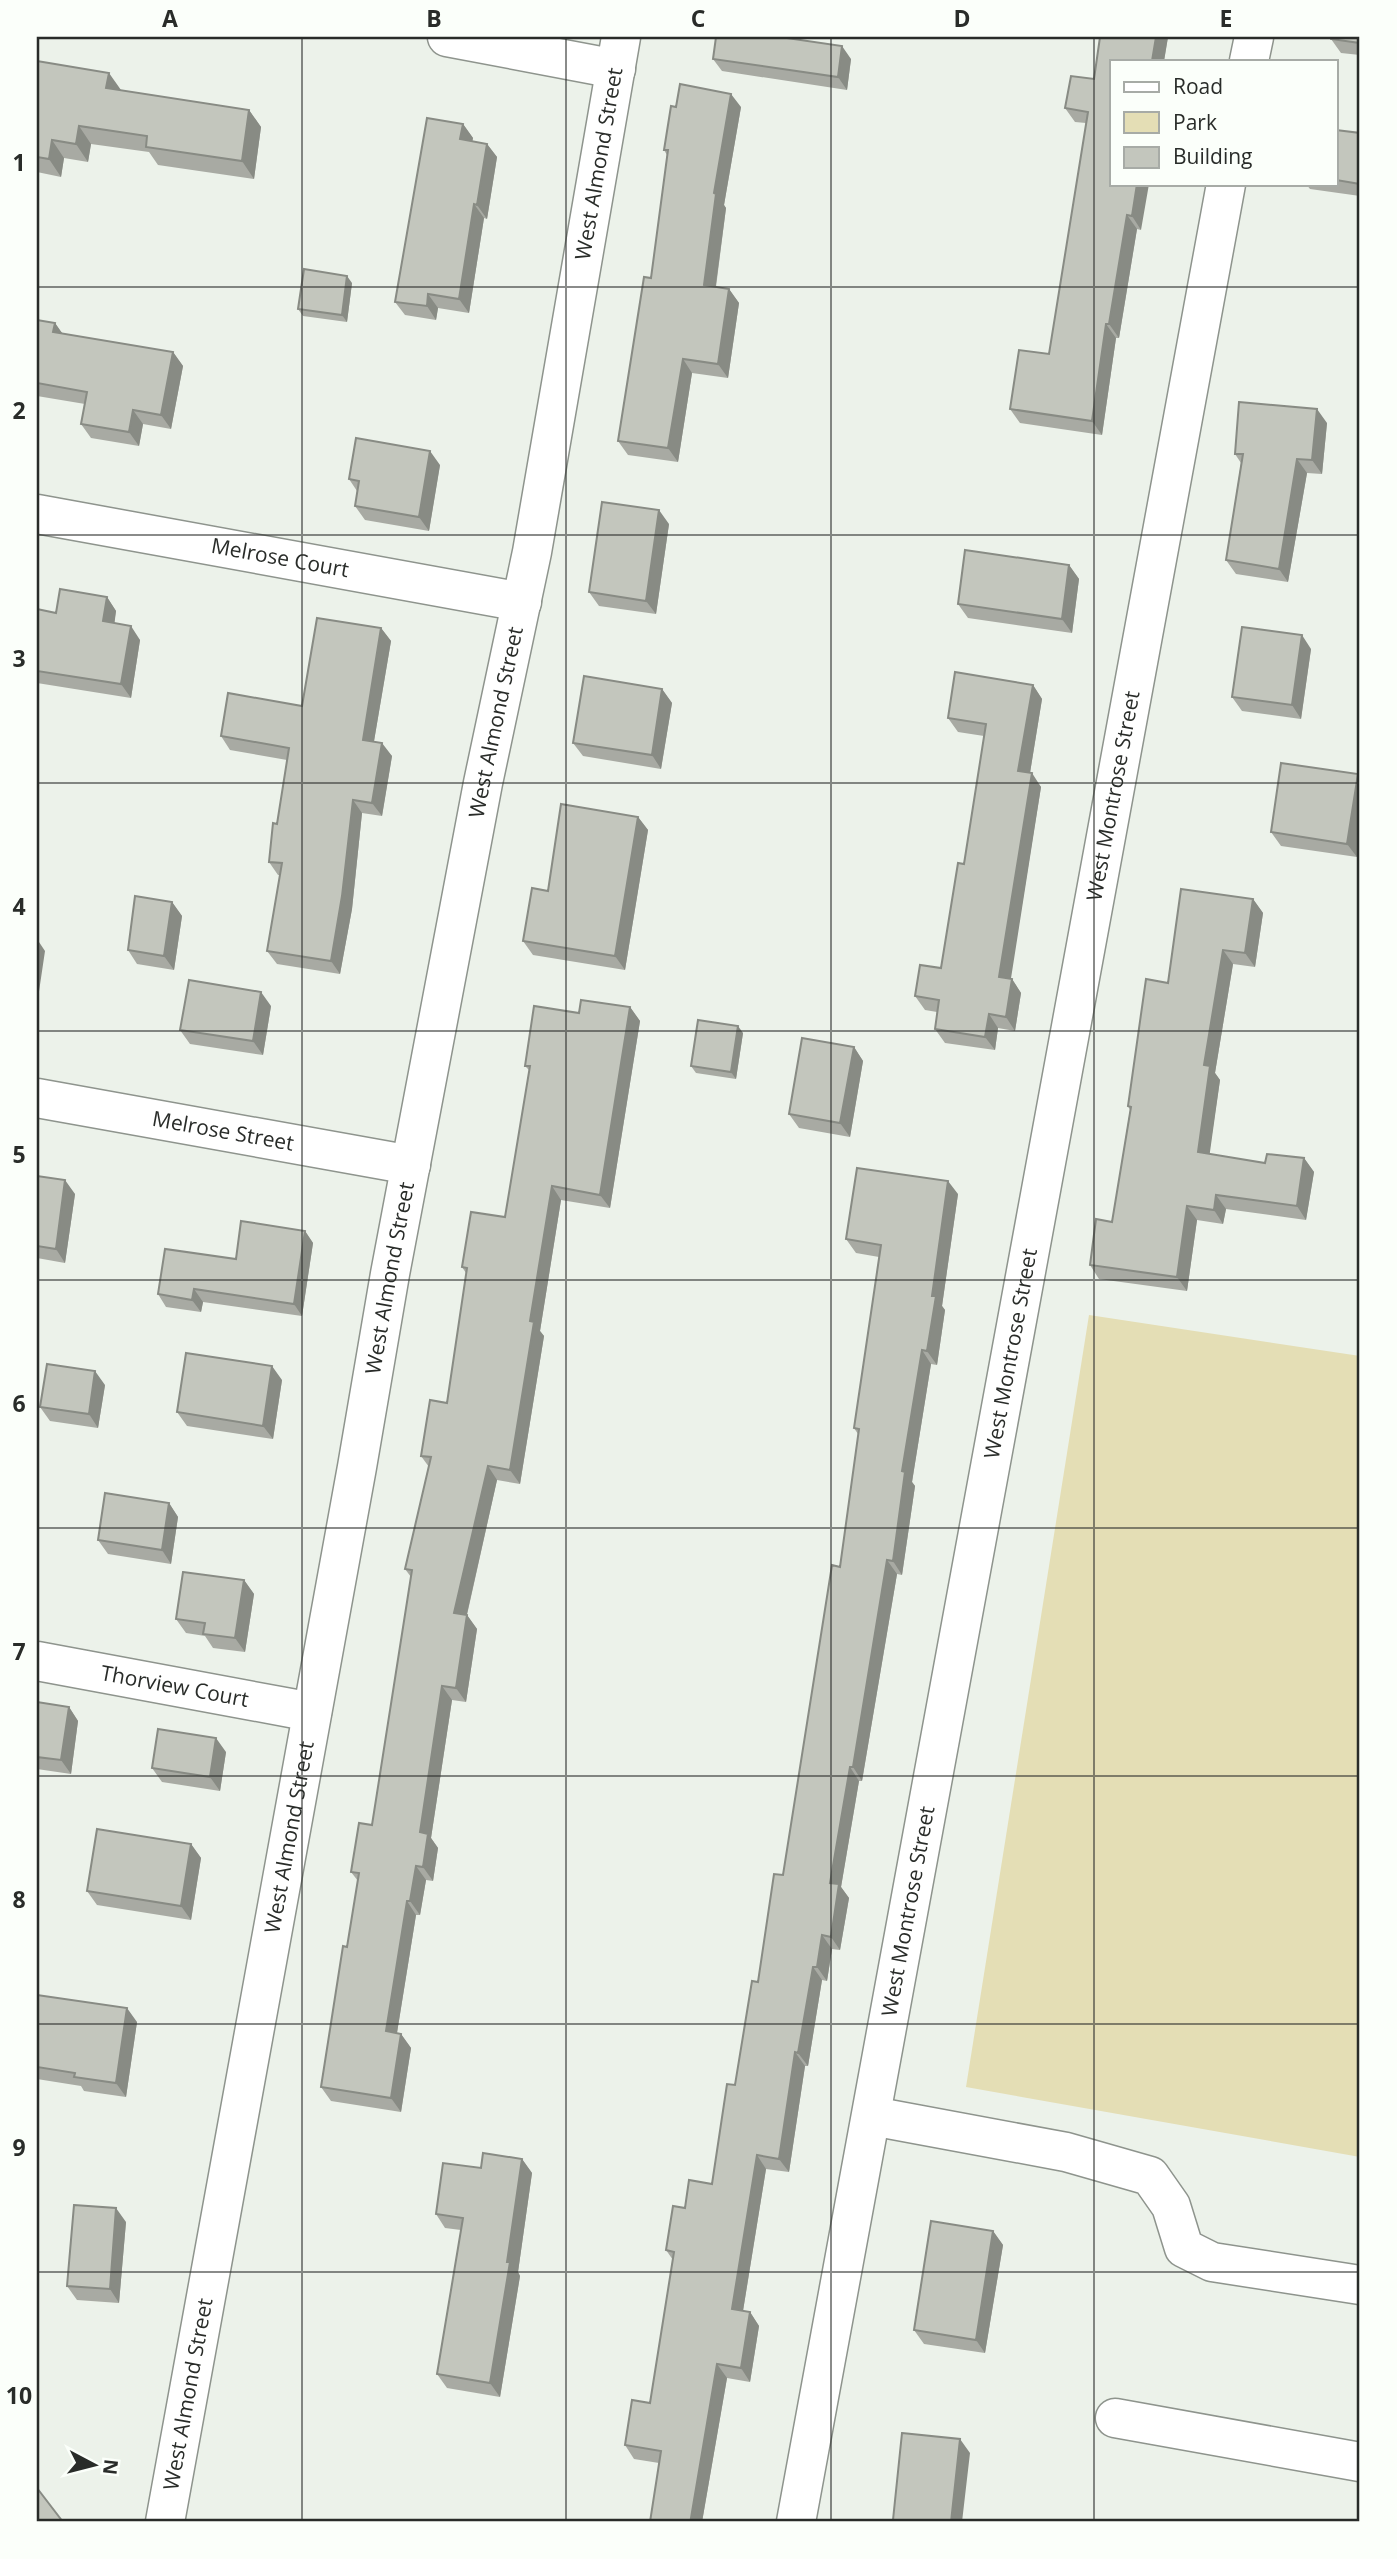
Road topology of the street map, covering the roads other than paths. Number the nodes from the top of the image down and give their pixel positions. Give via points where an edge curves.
1 (447, 37) edge
2 (1254, 37) edge
3 (618, 53) edge
4 (1250, 60) edge
5 (1226, 186) edge
6 (37, 514) edge
7 (522, 602) junction
8 (37, 1098) edge
9 (411, 1165) junction
10 (37, 1661) edge
11 (312, 1712) junction
12 (872, 2116) junction
13 (1360, 2285) edge
14 (1115, 2418) dead end
15 (1360, 2462) edge
16 (165, 2522) edge
17 (796, 2522) edge

1 - 3 street
2 - 4 street
3 - 7 street, West Almond Street
5 - 12 street, West Montrose Street
6 - 7 street, Melrose Court
7 - 9 street, West Almond Street
8 - 9 street, Melrose Street
9 - 11 street, West Almond Street
10 - 11 street, Thorview Court
11 - 16 street, West Almond Street
12 - 13 street via 1066,2152 1150,2176 1171,2206 1184,2248 1212,2262
12 - 17 street, West Montrose Street
14 - 15 street

